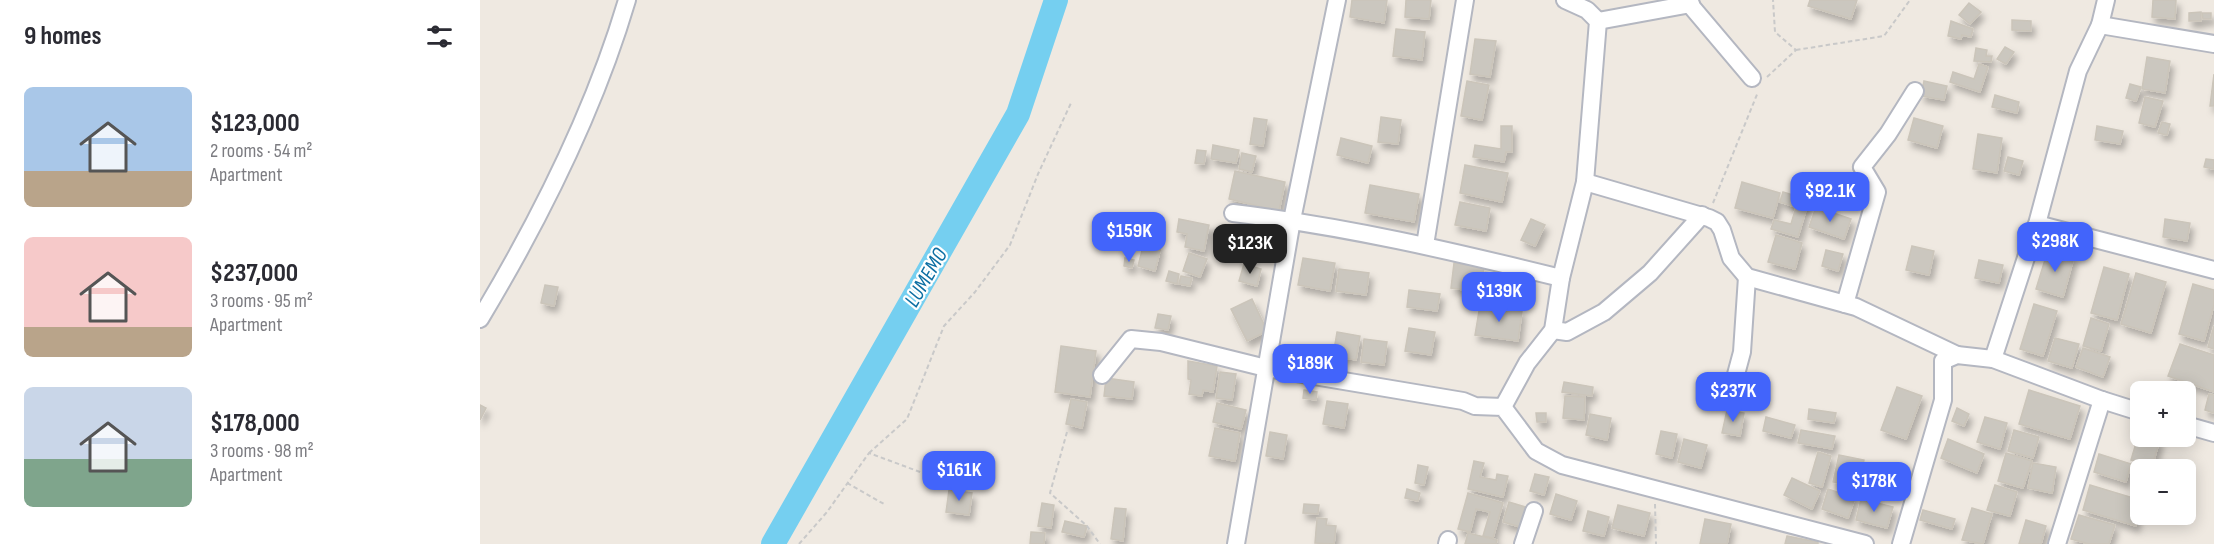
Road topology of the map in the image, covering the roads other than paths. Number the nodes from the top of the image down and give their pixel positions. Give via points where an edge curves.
1 (627, 0) edge
2 (1337, 0) edge
3 (1465, 0) edge
4 (1565, 0) edge
5 (2106, 0) edge
6 (1689, 2) edge
7 (1598, 21) junction
8 (2100, 26) junction
9 (2214, 44) edge
10 (1760, 81) road end
11 (1915, 91) dead end
12 (1585, 183) junction
13 (1233, 213) dead end
14 (1706, 216) junction
15 (1292, 220) junction
16 (2037, 224) junction
17 (1425, 245) junction
18 (2214, 270) edge
19 (1747, 277) junction
20 (1561, 278) junction
21 (1845, 304) junction
22 (480, 319) edge
23 (1553, 330) junction
24 (1957, 355) junction
25 (1993, 359) junction
26 (1266, 368) junction
27 (1102, 375) dead end
28 (1731, 393) dead end
29 (2102, 400) junction
30 (1503, 407) junction
31 (2130, 409) edge
32 (2196, 428) edge
33 (2214, 433) edge
34 (1534, 511) dead end
35 (1236, 544) edge
36 (1523, 544) edge
37 (1865, 544) edge
38 (1901, 544) edge
39 (2057, 544) edge

1 - 22 street via 578,133 523,247
2 - 15 street
3 - 17 street
4 - 7 street via 1587,9
5 - 8 street
6 - 7 street
6 - 10 street via 1716,37
7 - 12 street
8 - 9 street
8 - 16 street via 2078,71
11 - 21 street via 1862,166 1877,192
12 - 14 street
12 - 20 street
13 - 15 street
14 - 19 street via 1717,222 1731,258
14 - 23 street via 1650,273 1604,312 1567,332
15 - 17 street
15 - 26 street
16 - 18 street
16 - 25 street
17 - 20 street
19 - 21 street
19 - 28 street via 1742,352
20 - 23 street
21 - 24 street
23 - 30 street via 1527,363
24 - 25 street
24 - 38 street via 1943,361 1943,400
25 - 29 street
26 - 27 street via 1161,342 1131,339
26 - 30 street via 1474,406
26 - 35 street
29 - 31 street
29 - 39 street
30 - 37 street via 1536,451 1562,465
32 - 33 street
34 - 36 street

